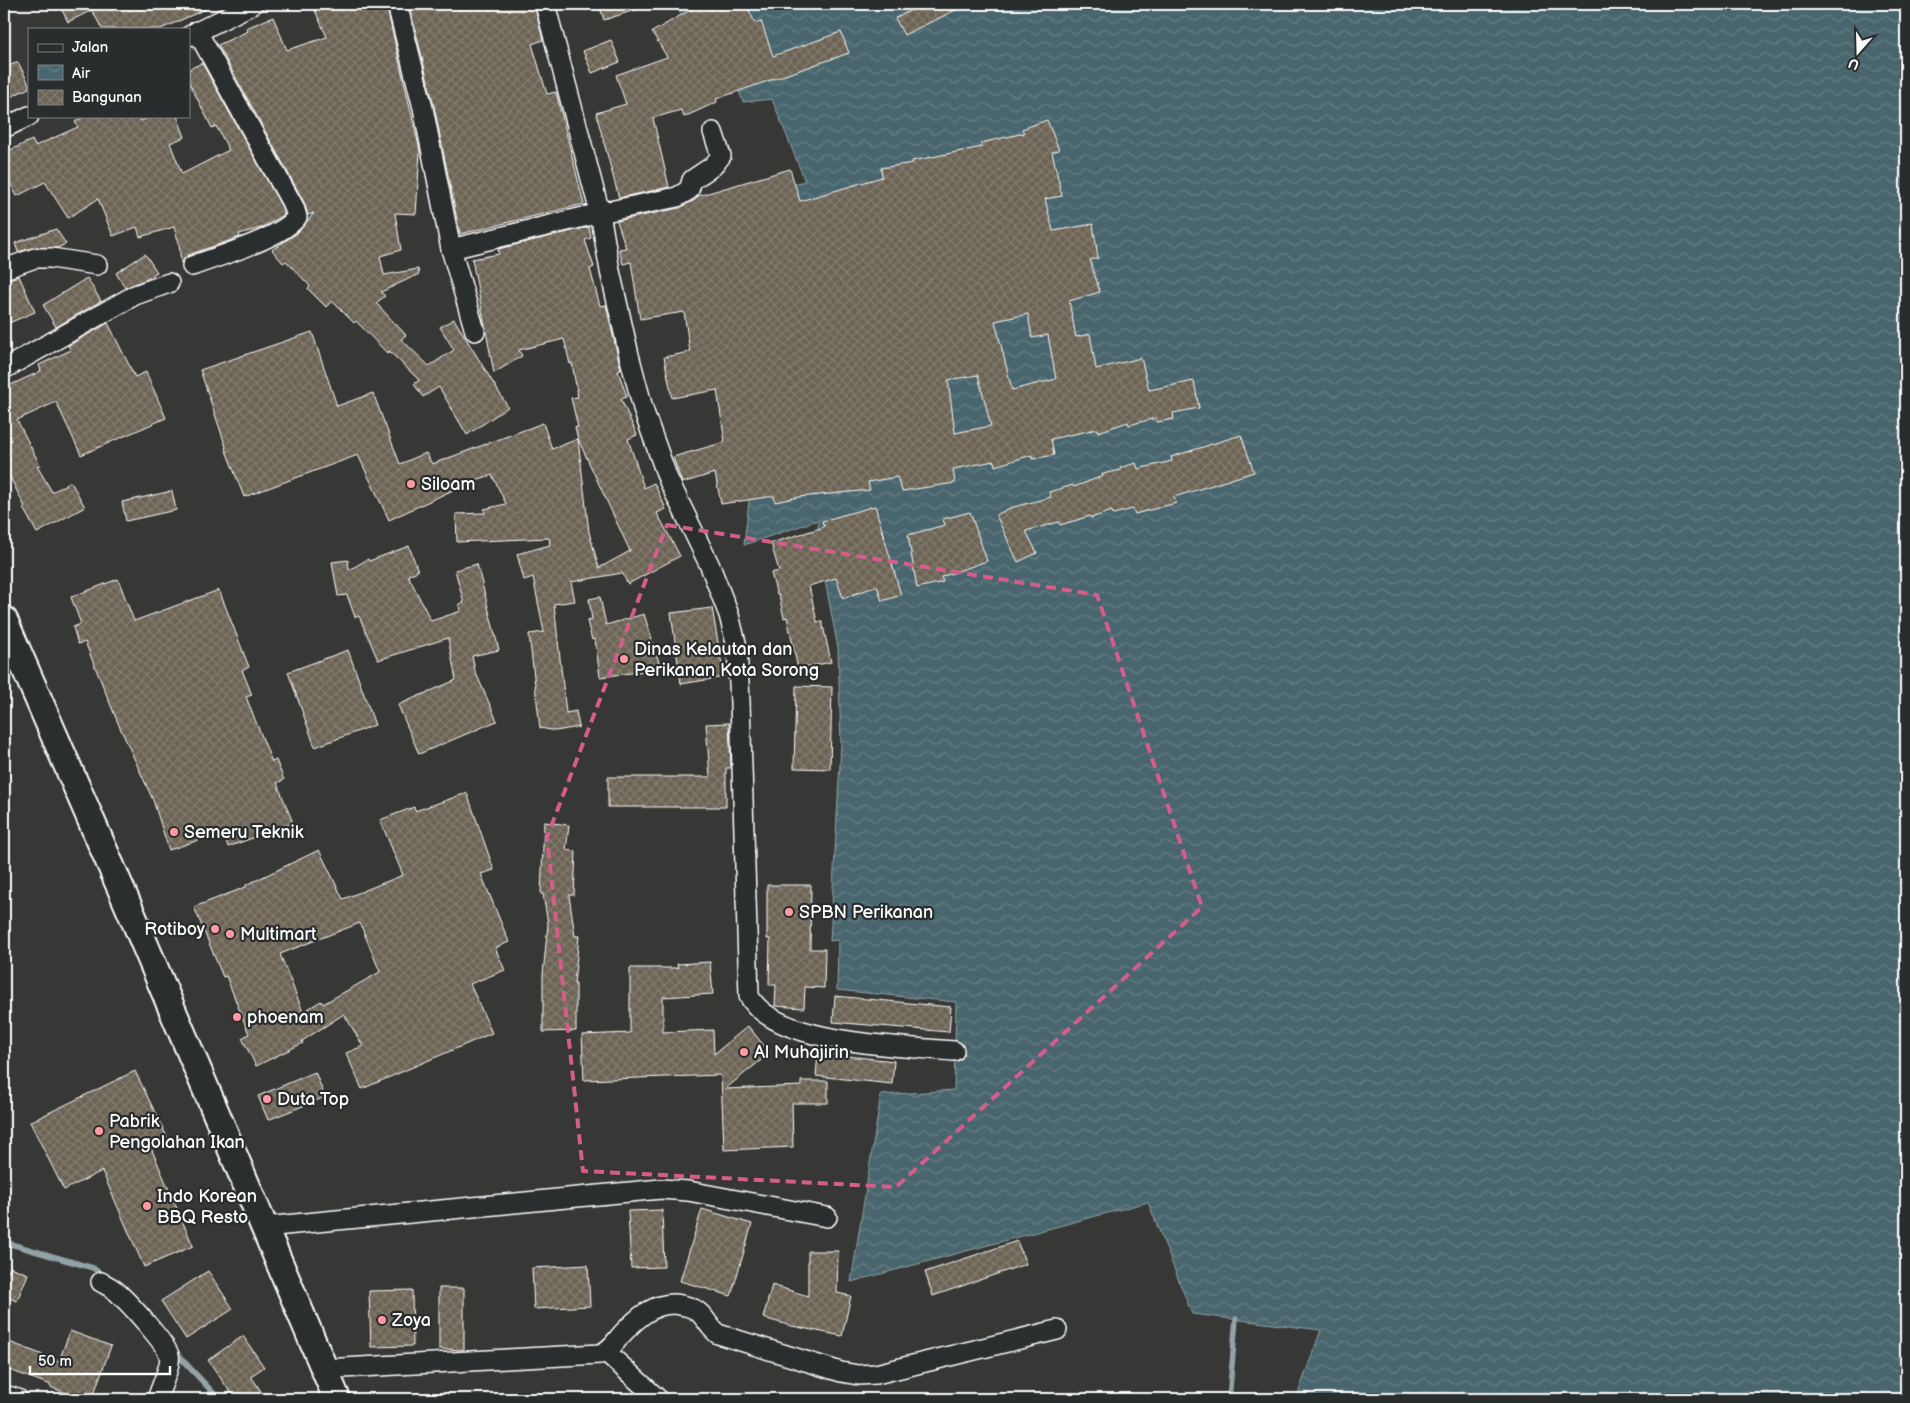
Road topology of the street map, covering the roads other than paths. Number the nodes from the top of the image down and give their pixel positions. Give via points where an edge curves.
1 (253, 4) edge
2 (397, 4) edge
3 (545, 4) edge
4 (193, 33) edge
5 (28, 116) edge
6 (4, 128) edge
7 (713, 132) dead end
8 (600, 214) junction
9 (451, 249) junction
10 (97, 264) dead end
11 (192, 266) dead end
12 (4, 268) edge
13 (170, 283) dead end
14 (475, 331) dead end
15 (4, 369) edge
16 (4, 620) edge
17 (954, 1051) dead end
18 (827, 1218) dead end
19 (264, 1227) junction
20 (101, 1282) dead end
21 (1057, 1330) dead end
22 (606, 1352) junction
23 (324, 1369) junction
24 (4, 1395) edge
25 (18, 1399) edge
26 (157, 1399) edge
27 (337, 1399) edge
28 (658, 1399) edge

1 - 4 street
2 - 9 street via 423,108
3 - 8 street
4 - 11 street via 298,217 292,225 264,238
5 - 6 street
7 - 8 street via 721,156 713,166 692,180 684,194
8 - 9 street
8 - 17 street via 616,299 644,412 668,479 710,566 729,615 737,647 749,996 758,1009 804,1033 831,1039
9 - 14 street
10 - 12 street via 35,258
13 - 15 street via 135,295
16 - 19 main road
18 - 19 street via 688,1191 661,1190
19 - 23 main road
20 - 26 street via 120,1294 170,1356
21 - 22 street via 876,1374 858,1375 718,1334 696,1310 669,1304 641,1315
22 - 23 street
22 - 28 street
23 - 27 main road
24 - 25 street

